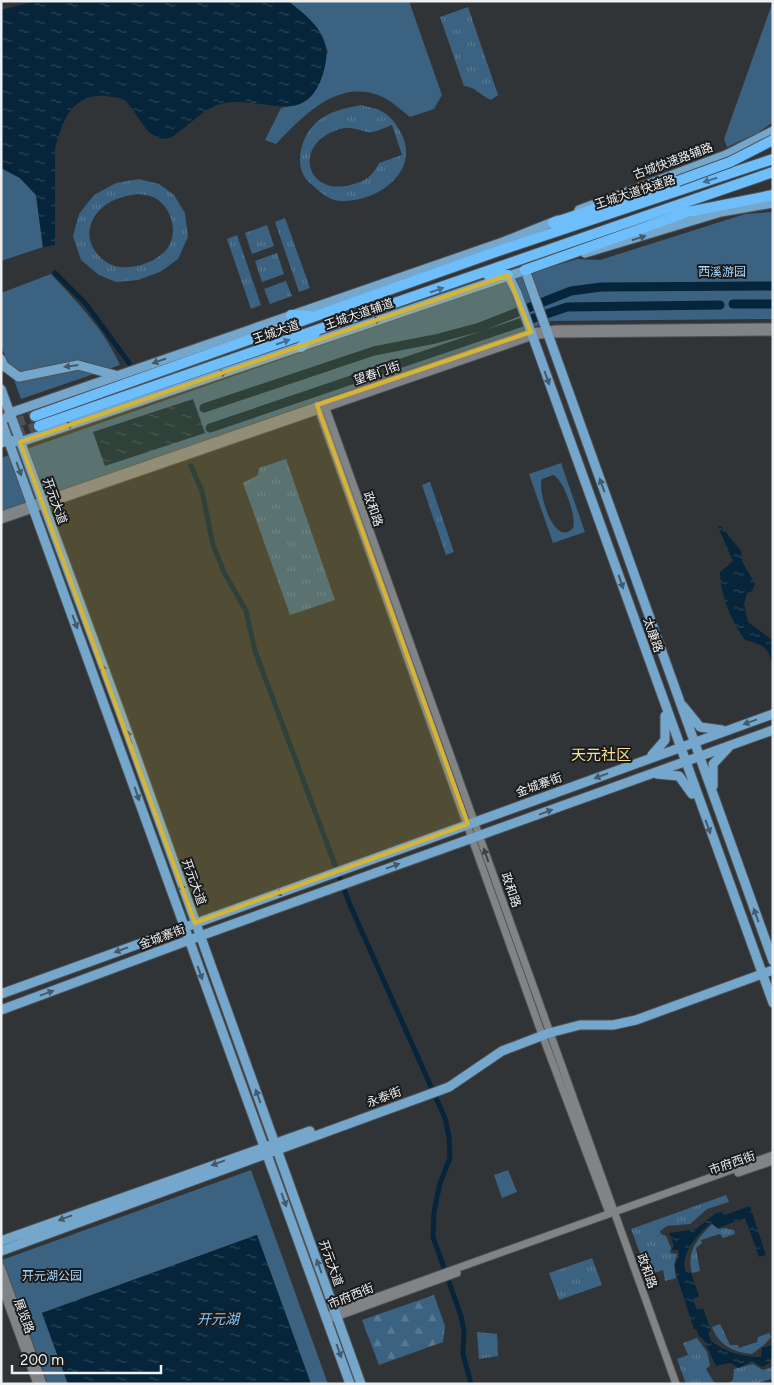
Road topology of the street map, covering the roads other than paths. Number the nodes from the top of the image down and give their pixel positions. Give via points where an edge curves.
1 (773, 131) edge
2 (773, 140) edge
3 (773, 152) edge
4 (773, 159) edge
5 (738, 171) junction
6 (773, 172) edge
7 (773, 178) edge
8 (742, 182) junction
9 (773, 194) edge
10 (773, 203) edge
11 (629, 206) junction
12 (635, 220) junction
13 (553, 223) junction
14 (504, 245) junction
15 (585, 247) junction
16 (523, 265) junction
17 (482, 274) junction
18 (508, 276) junction
19 (291, 315) junction
20 (314, 317) junction
21 (773, 327) edge
22 (318, 330) junction
23 (531, 331) junction
24 (547, 332) junction
25 (773, 332) edge
26 (301, 346) junction
27 (1, 359) edge
28 (118, 375) junction
29 (1, 389) edge
30 (321, 406) junction
31 (10, 413) junction
32 (35, 416) tunnel mouth
33 (2, 422) edge
34 (39, 426) tunnel mouth
35 (5, 441) edge
36 (20, 442) junction
37 (42, 504) junction
38 (33, 507) junction
39 (1, 515) edge
40 (1, 520) edge
41 (677, 698) junction
42 (663, 701) junction
43 (773, 714) edge
44 (686, 722) junction
45 (672, 727) junction
46 (773, 730) edge
47 (725, 731) junction
48 (693, 743) junction
49 (730, 745) junction
50 (680, 748) junction
51 (698, 757) junction
52 (646, 760) junction
53 (684, 762) junction
54 (651, 774) junction
55 (706, 779) junction
56 (692, 784) junction
57 (714, 799) junction
58 (700, 804) junction
59 (496, 814) junction
60 (471, 823) junction
61 (501, 828) junction
62 (476, 837) junction
63 (195, 923) junction
64 (184, 928) junction
65 (200, 936) junction
66 (188, 941) junction
67 (773, 961) edge
68 (773, 966) edge
69 (773, 970) edge
70 (762, 972) junction
71 (1, 994) edge
72 (773, 1003) edge
73 (1, 1010) edge
74 (545, 1031) junction
75 (276, 1146) junction
76 (266, 1150) junction
77 (773, 1155) edge
78 (773, 1161) edge
79 (612, 1214) junction
80 (1, 1242) edge
81 (1, 1251) edge
82 (1, 1266) edge
83 (1, 1285) edge
84 (336, 1315) junction
85 (326, 1318) junction
86 (36, 1384) edge
87 (43, 1384) edge
88 (350, 1384) edge
89 (361, 1384) edge
90 (674, 1384) edge

1 - 13 main road, 古城快速路辅路 via 726,155 581,209
2 - 13 highway, bridge via 730,162
3 - 5 highway
4 - 5 highway, 王城大道快速路
5 -> 11 highway, 王城大道快速路
6 - 8 highway, 王城大道快速路
7 - 8 highway
8 - 12 highway, 王城大道快速路
9 - 15 highway via 688,212
16 -> 10 main road, 王城大道辅道 via 634,240 721,212
11 - 13 highway
11 - 14 highway, 王城大道快速路
12 - 15 highway
12 - 16 highway, 王城大道快速路
13 - 14 main road, 古城快速路辅路
14 - 19 main road, 王城大道辅道
14 - 20 highway, 王城大道 via 477,258
15 - 16 highway
16 - 17 highway, 王城大道
16 - 18 main road, 王城大道辅道
16 - 24 main road, 太康路
17 - 18 highway
22 -> 17 highway, 王城大道
18 - 23 main road, 太康路
26 -> 18 main road, 王城大道辅道
19 - 20 highway
19 -> 28 main road, 王城大道辅道
20 - 32 highway, 王城大道
21 - 24 street, 望春门街
22 - 26 highway
34 -> 22 highway, 王城大道
23 - 24 street, 望春门街
23 - 30 street, 望春门街
23 -> 42 main road, 太康路
24 - 25 street, 望春门街
41 -> 24 main road, 太康路
36 -> 26 main road, 王城大道辅道
28 -> 27 main road via 78,365 19,376 4,366
28 - 31 main road, 王城大道辅道
29 - 31 main road, 开元大道
30 - 37 street, 望春门街
30 - 60 street, 政和路
31 - 33 main road
31 - 36 main road, 开元大道
33 - 35 main road, 开元大道
35 - 36 main road, 王城大道辅道
35 -> 38 main road, 开元大道
36 - 37 main road, 开元大道
37 - 38 street, 望春门街
63 -> 37 main road, 开元大道
38 - 39 street, 望春门街
38 - 40 street, 望春门街
38 -> 64 main road, 开元大道
41 - 44 main road, 太康路
41 - 47 main road via 700,727
42 - 45 main road, 太康路
42 - 52 main road via 665,740 661,748
43 -> 47 main road, 金城寨街
44 - 45 main road
44 - 48 main road, 太康路
45 - 50 main road, 太康路
46 - 49 main road
47 - 48 main road, 金城寨街
47 - 49 main road via 719,740 721,744
48 - 50 main road, 金城寨街
48 - 51 main road, 太康路
49 - 51 main road
49 - 57 main road via 713,764
50 - 52 main road, 金城寨街
50 - 53 main road, 太康路
51 - 53 main road
51 - 55 main road, 太康路
52 - 54 main road via 658,763 657,770
52 -> 59 main road, 金城寨街
53 - 54 main road
53 - 56 main road, 太康路
54 - 58 main road via 678,776
61 -> 54 main road
55 - 56 main road via 696,779
55 - 57 main road, 太康路
56 - 58 main road, 太康路
67 -> 57 main road, 太康路
58 -> 70 main road, 太康路
59 - 60 main road, 金城寨街
59 - 61 main road via 492,825
60 - 62 street, 政和路
60 -> 63 main road, 金城寨街
61 - 62 main road
65 -> 62 main road, 金城寨街
62 - 74 street, 政和路
63 - 64 main road, 金城寨街
63 - 65 main road, 开元大道
64 - 66 main road, 开元大道
64 -> 71 main road, 金城寨街
65 - 66 main road, 金城寨街
75 -> 65 main road, 开元大道
73 -> 66 main road, 金城寨街
66 -> 76 main road, 开元大道
68 - 70 main road, 永泰街
69 - 70 main road, 永泰街
70 - 72 main road, 太康路
70 - 74 main road, 永泰街 via 634,1016 579,1021
74 - 75 main road, 永泰街 via 500,1045 448,1084
74 - 79 street, 政和路
75 - 76 main road, 永泰街
84 -> 75 main road, 开元大道
76 -> 80 main road, 永泰街
76 - 81 main road, 永泰街
76 -> 85 main road, 开元大道
77 - 79 street, 市府西街
78 - 79 street, 市府西街
79 - 84 street, 市府西街
79 - 90 street, 政和路
82 - 87 street, 展览路
83 - 86 street, 展览路
84 - 85 street, 市府西街
84 - 89 main road, 开元大道
85 -> 88 main road, 开元大道

